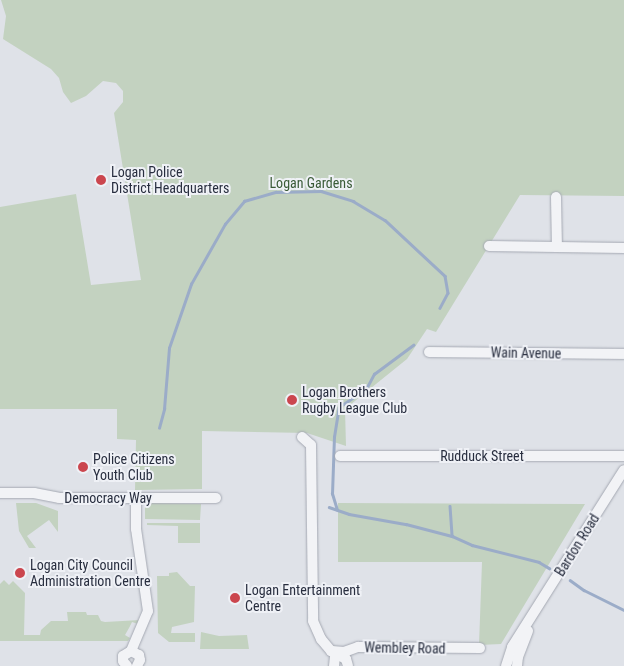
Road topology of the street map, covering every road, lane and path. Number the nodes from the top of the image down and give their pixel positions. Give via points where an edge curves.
1 (556, 197) dead end
2 (489, 246) dead end
3 (557, 247) junction
4 (624, 248) edge
5 (429, 352) dead end
6 (624, 354) edge
7 (302, 437) dead end
8 (340, 456) dead end
9 (624, 456) edge
10 (624, 470) edge
11 (0, 493) edge
12 (136, 498) junction
13 (216, 498) dead end
14 (531, 620) junction
15 (480, 648) dead end
16 (131, 651) junction
17 (341, 662) edge
18 (519, 663) edge
19 (504, 664) edge
20 (131, 665) edge

1 - 3 street
2 - 3 street
3 - 4 street
5 - 6 street, Wain Avenue
7 - 17 street via 311,445 313,621 320,639
8 - 9 street, Rudduck Street
10 - 14 street, Bardon Road
11 - 12 street, Democracy Way via 34,493 59,498
12 - 13 street, Democracy Way
12 - 16 street via 136,529 148,611
14 - 18 street, Bardon Road
14 - 19 street, Bardon Road
15 - 17 street, Wembley Road via 358,647 344,652
16 - 20 street via 123,656
16 - 20 street via 140,660

